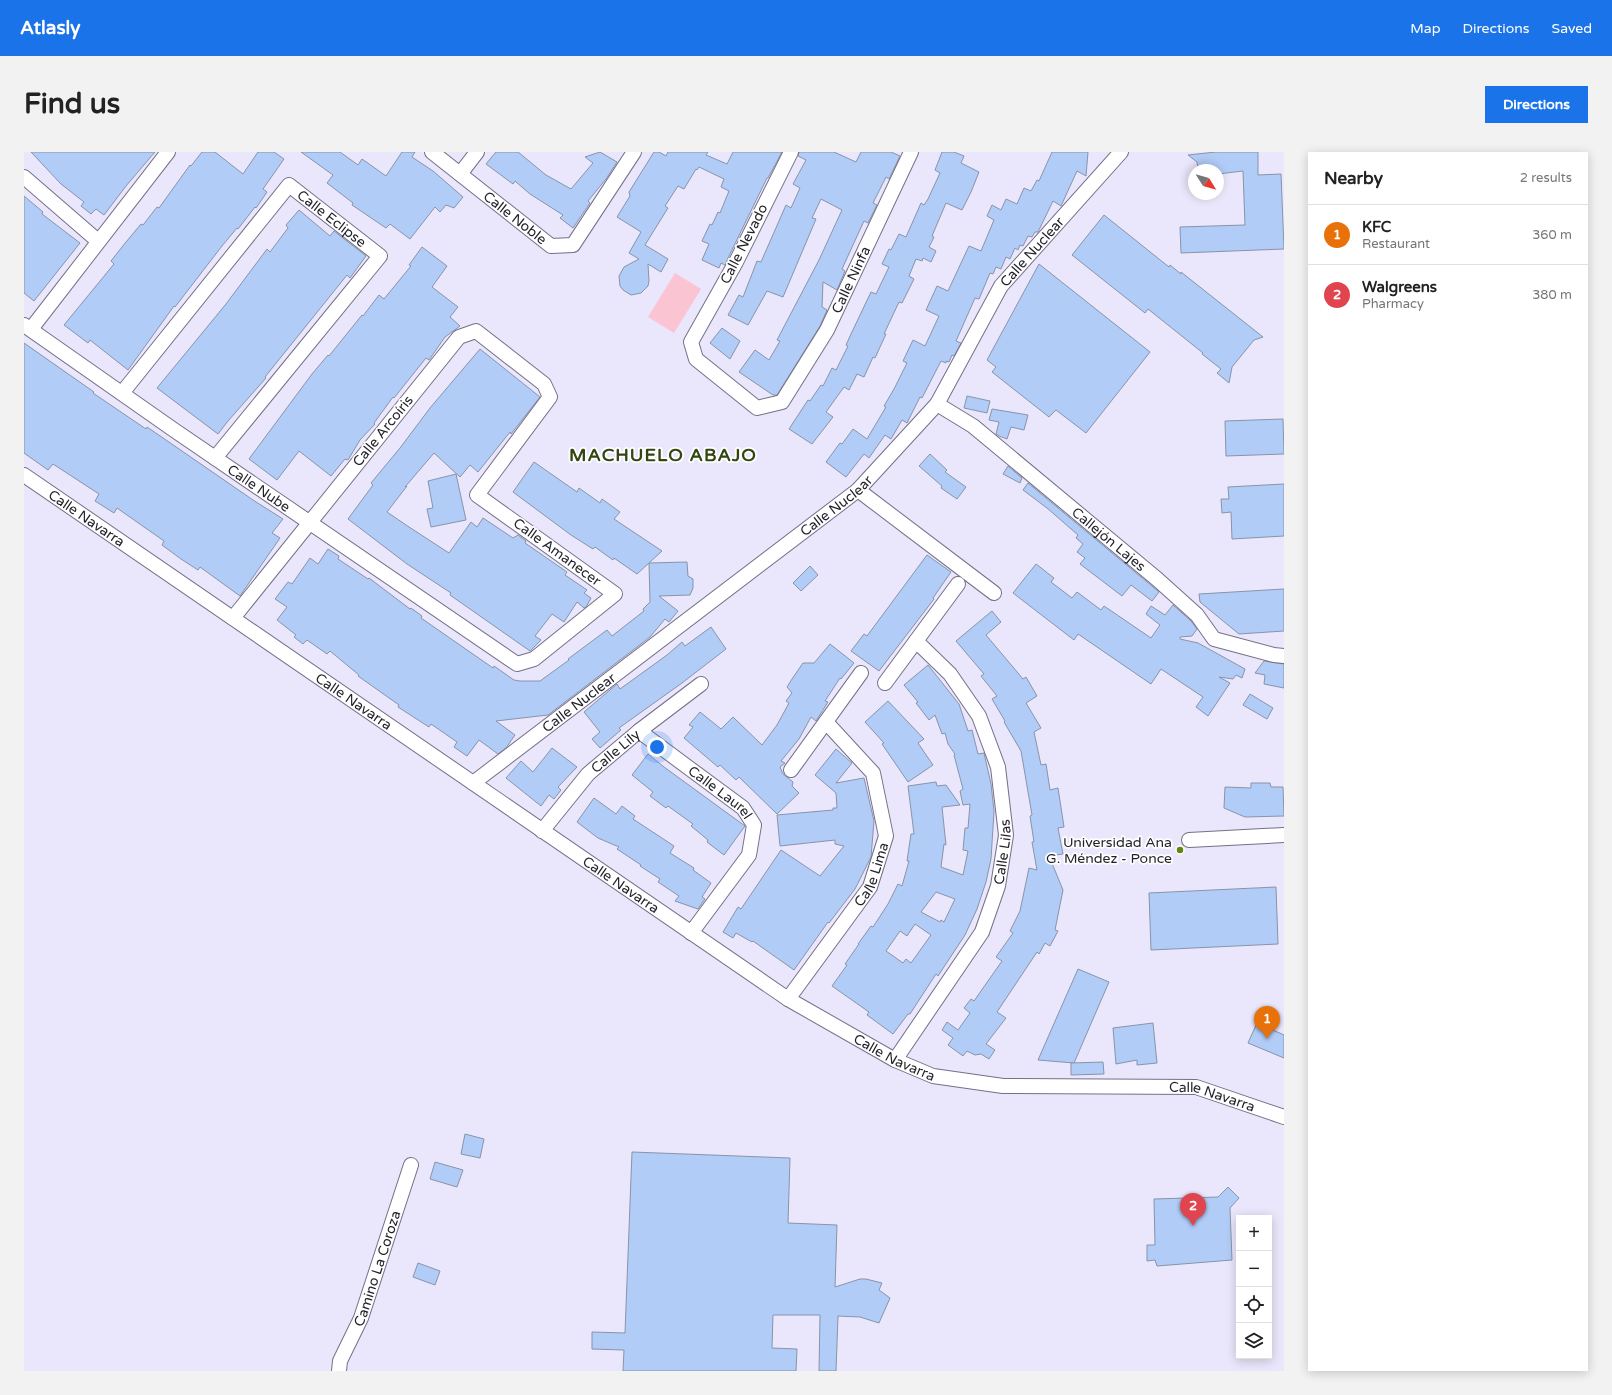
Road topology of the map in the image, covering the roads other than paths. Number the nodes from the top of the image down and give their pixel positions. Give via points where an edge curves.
1 (168, 152) edge
2 (432, 152) edge
3 (477, 152) edge
4 (634, 152) edge
5 (791, 152) edge
6 (911, 152) edge
7 (1121, 152) edge
8 (460, 174) junction
9 (24, 177) edge
10 (98, 241) junction
11 (27, 327) edge
12 (122, 393) junction
13 (550, 397) joint
14 (782, 402) joint
15 (937, 404) junction
16 (215, 458) junction
17 (24, 475) edge
18 (858, 490) junction
19 (309, 523) junction
20 (958, 584) dead end
21 (994, 593) dead end
22 (233, 618) junction
23 (916, 642) junction
24 (496, 650) joint
25 (1284, 656) edge
26 (862, 673) dead end
27 (885, 683) dead end
28 (701, 684) dead end
29 (826, 722) junction
30 (639, 731) junction
31 (791, 770) dead end
32 (473, 783) junction
33 (542, 830) junction
34 (1284, 835) edge
35 (1189, 840) dead end
36 (691, 933) junction
37 (788, 999) junction
38 (895, 1060) junction
39 (1284, 1117) edge
40 (411, 1165) dead end
41 (339, 1371) edge

1 - 10 street
2 - 8 street, Calle Noble
3 - 8 street
4 - 8 street, Calle Noble via 573,245 551,246
5 - 14 street, Calle Nevado via 736,262 691,342 696,359 757,408
6 - 14 street, Calle Ninfa via 827,330
7 - 15 street, Calle Nuclear via 1001,286
9 - 10 street
10 - 11 street
11 - 12 street, Calle Nube
12 - 16 street, Calle Nube
12 - 16 street, Calle Eclipse via 289,184 380,256
13 - 19 street, Calle Arcoíris via 544,384 476,331 459,337
13 - 24 street, Calle Amanecer via 477,495 615,594 534,659 517,664
15 - 18 street, Calle Nuclear
15 - 25 street, Callejón Lajes via 973,426 1157,579 1197,615 1214,639 1274,656
16 - 19 street, Calle Nube
17 - 22 street, Calle Navarra
18 - 21 street
18 - 32 street, Calle Nuclear
19 - 22 street, Calle Arcoíris
19 - 24 street, Calle Nube
20 - 23 street
22 - 32 street, Calle Navarra
23 - 27 street
23 - 38 street, Calle Lilas via 950,674 978,716 998,767 1006,835 998,886 982,932
26 - 29 street
28 - 30 street, Calle Lily
29 - 31 street
29 - 37 street, Calle Lima via 873,773 886,836 870,887
30 - 33 street, Calle Lily via 588,774
30 - 36 street, Calle Laurel via 743,808 754,825 749,855
32 - 33 street, Calle Navarra
33 - 36 street, Calle Navarra
34 - 35 street
36 - 37 street, Calle Navarra
37 - 38 street, Calle Navarra
38 - 39 street, Calle Navarra via 933,1076 1003,1086 1196,1087
40 - 41 street, Camino La Coroza via 361,1318 340,1361

